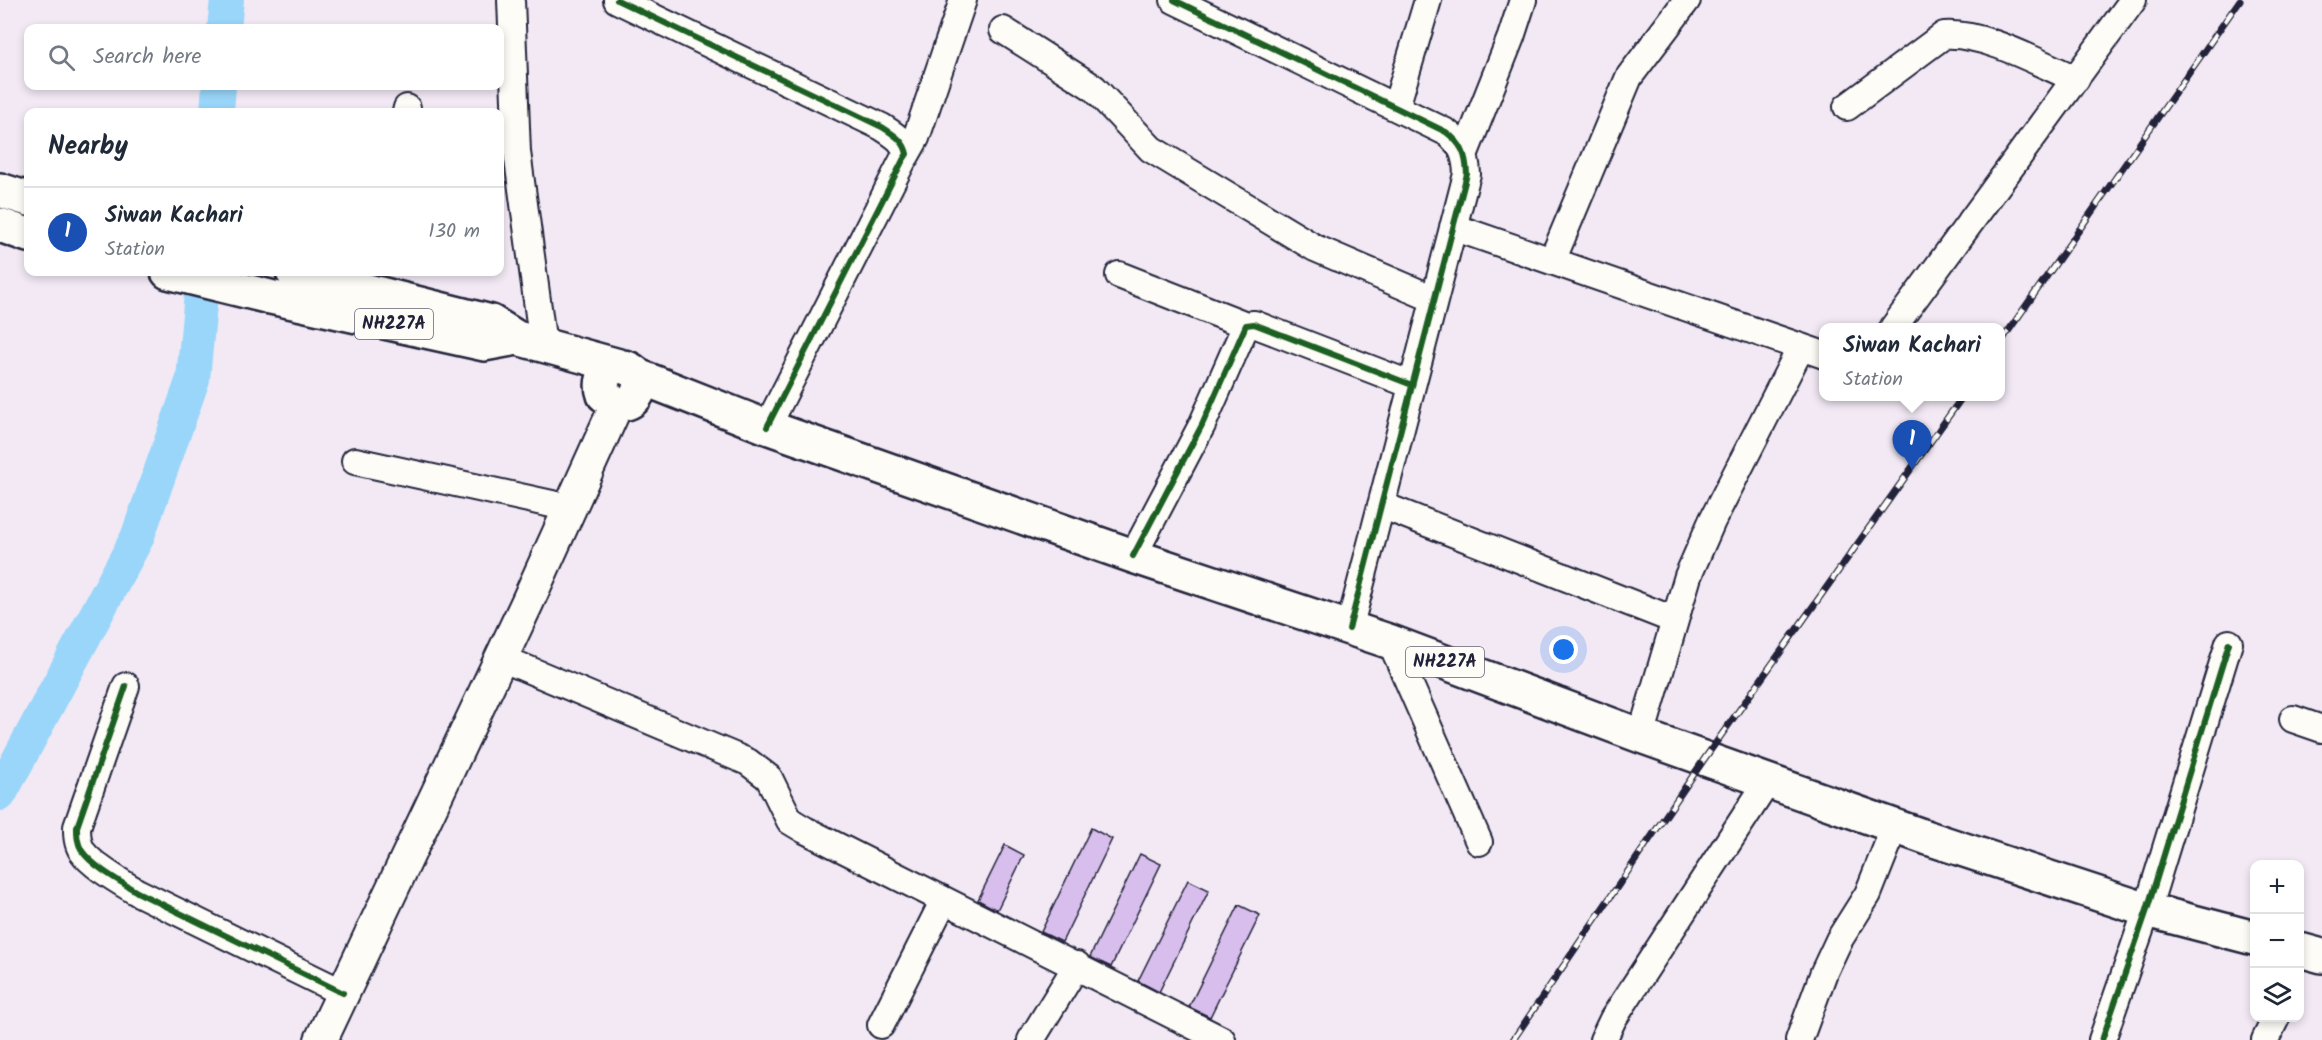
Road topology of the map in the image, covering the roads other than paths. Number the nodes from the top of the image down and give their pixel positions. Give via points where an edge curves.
1 (511, 0) edge
2 (617, 0) edge
3 (963, 0) edge
4 (1174, 0) edge
5 (1428, 0) edge
6 (1523, 0) edge
7 (1687, 0) edge
8 (2133, 0) edge
9 (1003, 30) dead end
10 (2076, 79) junction
11 (1846, 106) dead end
12 (1396, 107) junction
13 (1465, 153) junction
14 (907, 154) junction
15 (0, 190) edge
16 (24, 198) edge
17 (0, 225) edge
18 (1453, 227) junction
19 (24, 234) edge
20 (1552, 261) junction
21 (1119, 275) dead end
22 (184, 276) edge
23 (327, 276) edge
24 (361, 280) edge
25 (1434, 299) junction
26 (1896, 323) edge
27 (1246, 325) junction
28 (530, 342) junction
29 (1812, 351) edge
30 (628, 371) junction
31 (1412, 384) junction
32 (617, 404) joint
33 (767, 427) junction
34 (355, 461) dead end
35 (1381, 505) junction
36 (570, 508) junction
37 (1133, 556) junction
38 (1674, 620) junction
39 (1349, 629) junction
40 (1391, 642) junction
41 (2229, 643) dead end
42 (501, 658) junction
43 (126, 686) dead end
44 (2293, 719) dead end
45 (2322, 729) edge
46 (1641, 736) junction
47 (1768, 781) junction
48 (1895, 826) junction
49 (1479, 842) dead end
50 (944, 900) junction
51 (2147, 910) junction
52 (2250, 938) edge
53 (1077, 965) junction
54 (343, 993) junction
55 (2274, 1022) edge
56 (881, 1025) dead end
57 (321, 1040) edge
58 (1031, 1040) edge
59 (1222, 1040) edge
60 (1603, 1040) edge
61 (1798, 1040) edge
62 (2102, 1040) edge
63 (2265, 1040) edge

1 - 28 street
2 - 14 street via 882,127 902,141
3 - 14 street
4 - 12 street
5 - 12 street
6 - 13 street
7 - 20 street via 1629,77
8 - 10 street
9 - 25 street via 1094,88 1151,149 1315,248
10 - 11 street via 1981,39 1944,35
10 - 26 street
12 - 13 street via 1446,132
13 - 18 street via 1467,174
14 - 33 street
15 - 16 highway
17 - 19 highway
18 - 20 street
18 - 25 street
20 - 29 street
21 - 27 street
22 - 28 highway, NH227A via 484,344
23 - 24 highway, NH227A
24 - 28 highway, NH227A via 492,322
25 - 31 street
27 - 31 street via 1254,324
27 - 37 street via 1202,425
28 - 30 highway, NH227A
29 - 38 street via 1712,521
30 - 32 highway via 640,388 629,402
30 - 33 highway, NH227A
31 - 35 street
32 - 36 main road
33 - 37 highway, NH227A
34 - 36 street
35 - 38 street
35 - 39 street
36 - 42 main road
37 - 39 highway, NH227A
38 - 46 street
39 - 40 highway, NH227A
40 - 46 highway, NH227A
40 - 49 street
41 - 51 street
42 - 50 street via 748,762 769,778 790,821
42 - 54 main road
43 - 54 street via 77,827 83,853 137,892
44 - 45 street
46 - 47 highway, NH227A
47 - 48 highway, NH227A
47 - 60 street
48 - 51 highway, NH227A
48 - 61 street via 1868,894 1824,972
50 - 53 street
50 - 56 street
51 - 52 highway, NH227A
51 - 62 street
53 - 58 street
53 - 59 street
54 - 57 main road
55 - 63 street

